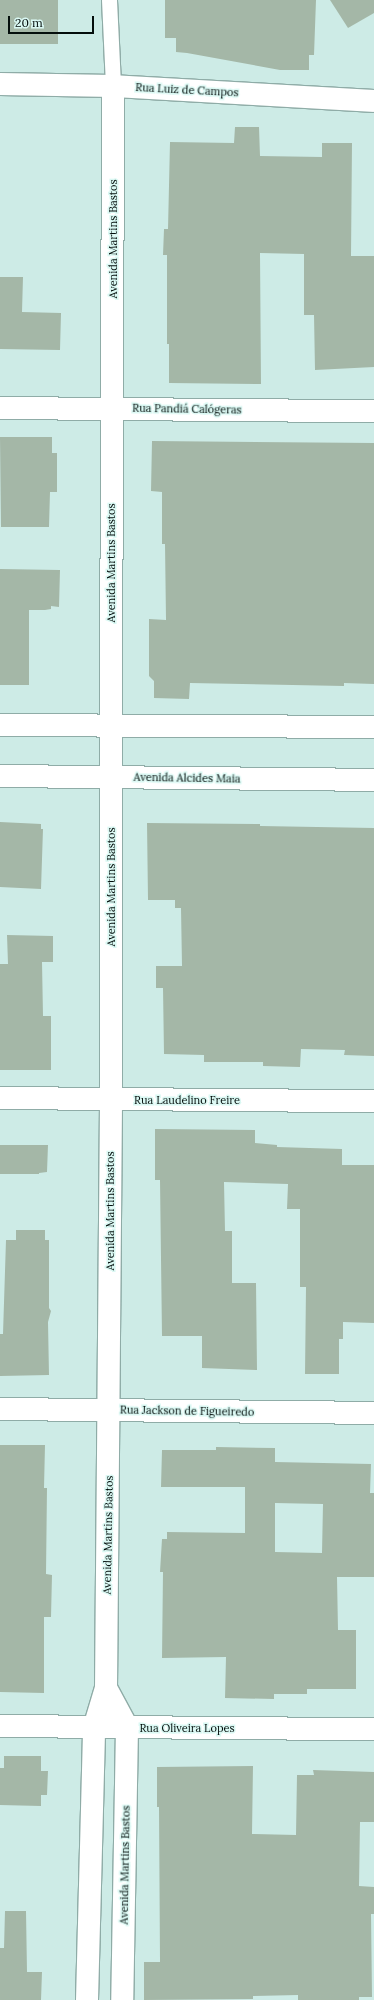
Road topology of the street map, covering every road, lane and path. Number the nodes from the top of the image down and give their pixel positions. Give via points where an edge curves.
1 (109, 0) edge
2 (0, 84) edge
3 (113, 86) junction
4 (374, 101) edge
5 (0, 408) edge
6 (112, 408) junction
7 (374, 411) edge
8 (0, 725) edge
9 (111, 725) junction
10 (374, 727) edge
11 (0, 776) edge
12 (110, 777) junction
13 (374, 780) edge
14 (0, 1098) edge
15 (111, 1100) junction
16 (374, 1101) edge
17 (0, 1409) edge
18 (109, 1410) junction
19 (374, 1413) edge
20 (106, 1688) junction
21 (0, 1726) edge
22 (127, 1727) junction
23 (94, 1728) junction
24 (374, 1729) edge
25 (86, 2000) edge
26 (122, 2000) edge

1 - 3 lane
2 - 3 street, Rua Luiz de Campos
3 - 4 street, Rua Luiz de Campos
3 - 6 street, Avenida Martins Bastos
5 - 6 street, Rua Pandiá Calógeras
6 - 7 street, Rua Pandiá Calógeras
6 - 9 street, Avenida Martins Bastos
8 - 9 street
9 - 10 street
9 - 12 street, Avenida Martins Bastos
11 - 12 street, Avenida Alcides Maia
12 - 13 street, Avenida Alcides Maia
12 - 15 street, Avenida Martins Bastos
14 - 15 street, Rua Laudelino Freire
15 - 16 street, Rua Laudelino Freire
15 - 18 street, Avenida Martins Bastos
17 - 18 street, Rua Jackson de Figueiredo
18 - 19 street, Rua Jackson de Figueiredo
18 - 20 street, Avenida Martins Bastos
20 - 22 street, Avenida Martins Bastos
20 - 23 street, Avenida Martins Bastos
21 - 23 street, Rua Oliveira Lopes
22 - 23 street, Rua Oliveira Lopes
22 - 24 street, Rua Oliveira Lopes
22 - 26 street, Avenida Martins Bastos
23 - 25 street, Avenida Martins Bastos

